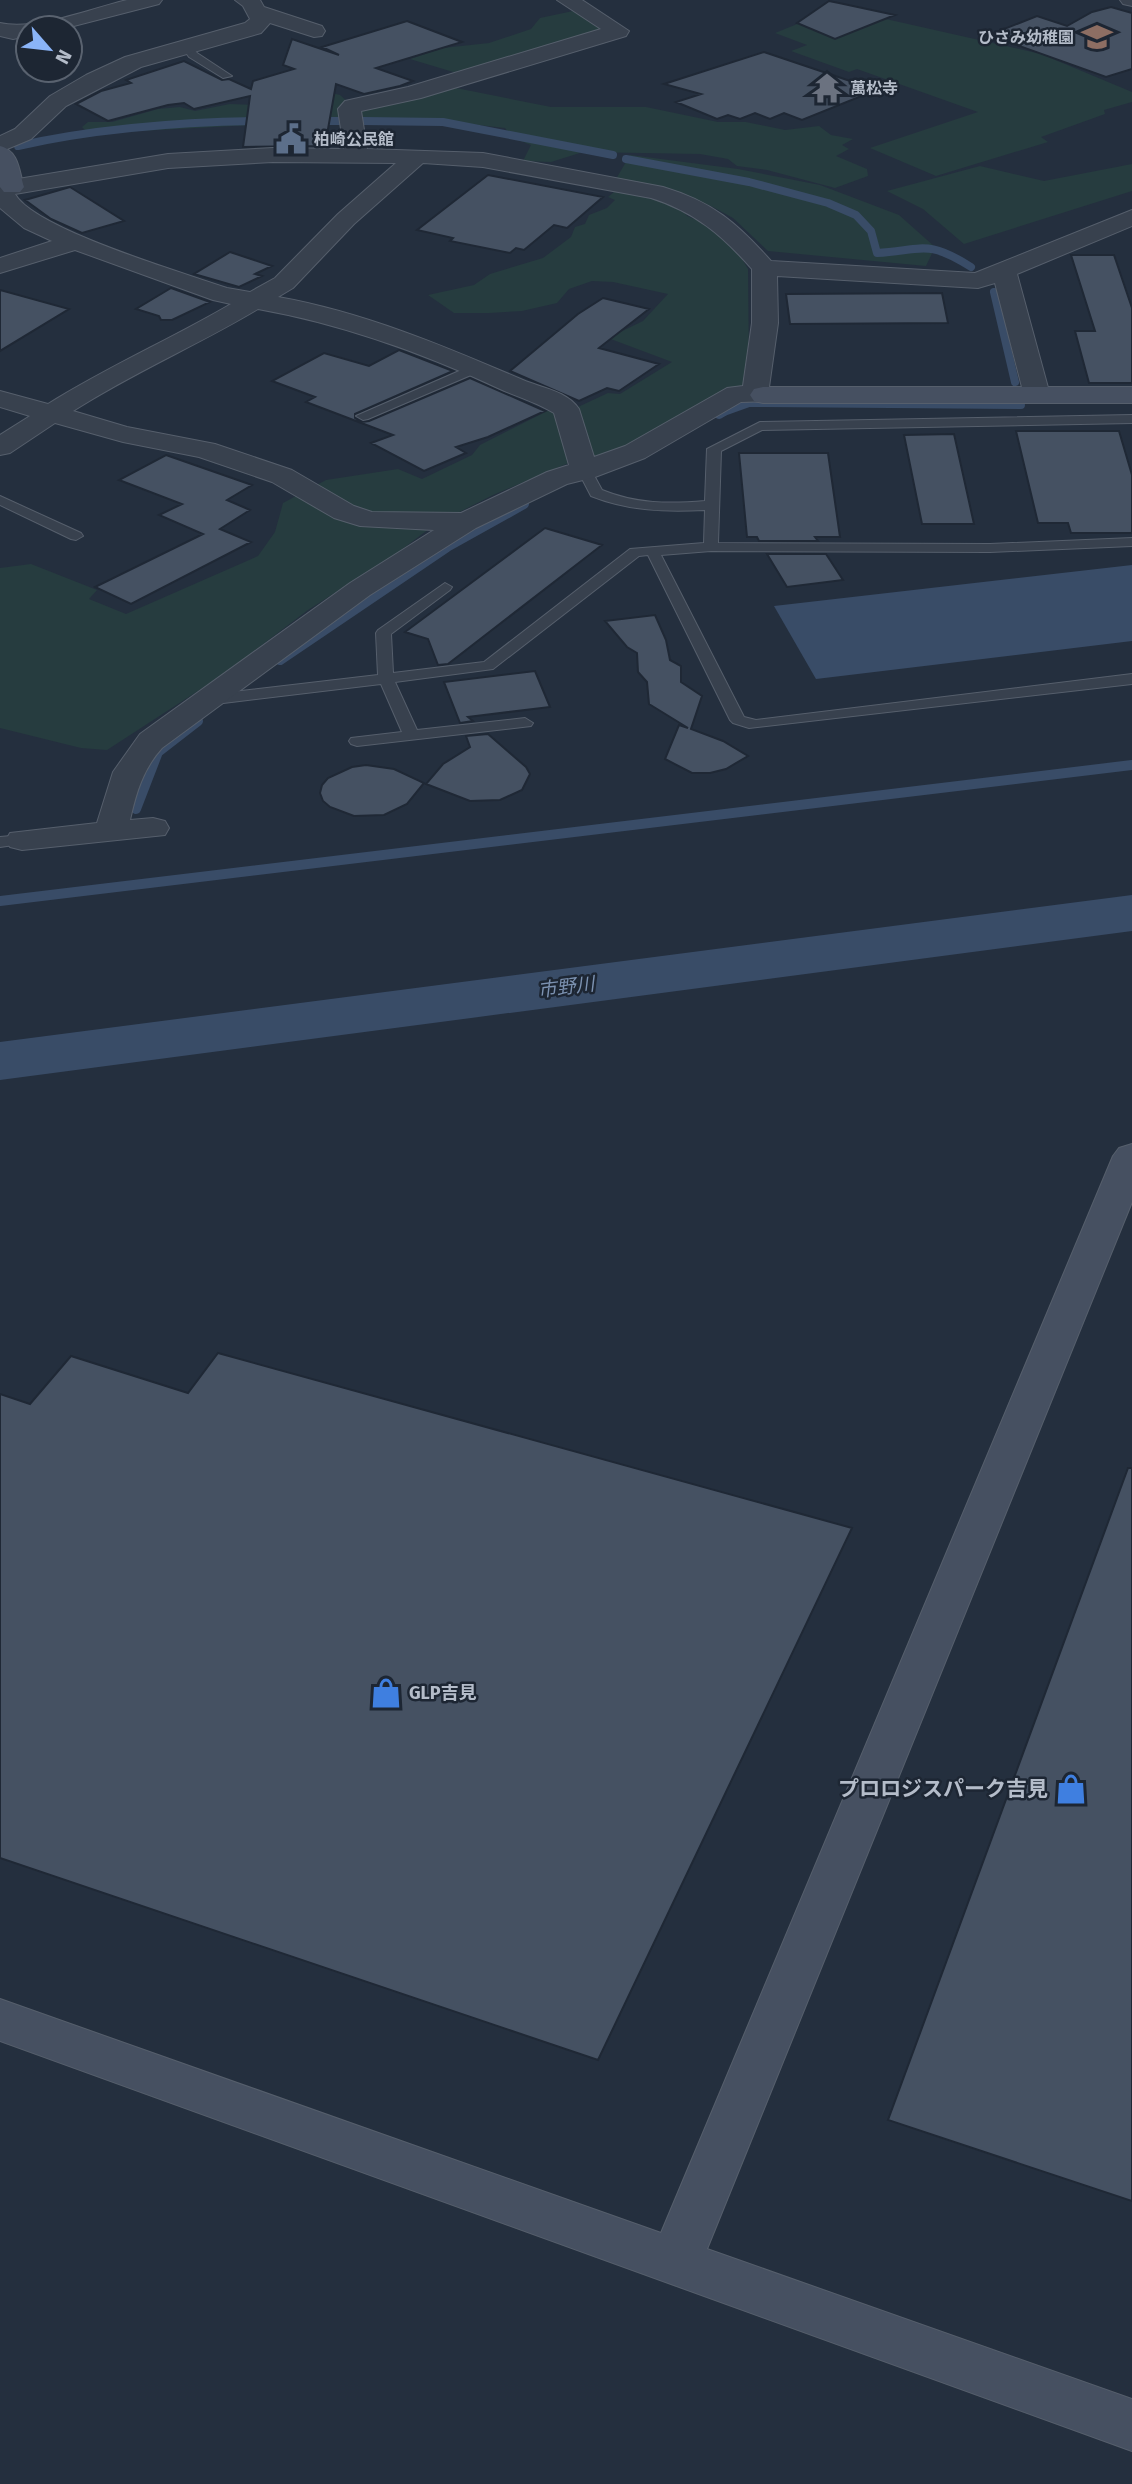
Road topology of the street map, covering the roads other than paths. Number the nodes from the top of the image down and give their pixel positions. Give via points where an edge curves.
1 (152, 0) edge
2 (568, 0) edge
3 (254, 4) edge
4 (84, 17) edge
5 (314, 31) dead end
6 (187, 47) junction
7 (227, 76) dead end
8 (0, 145) edge
9 (0, 153) edge
10 (355, 155) junction
11 (418, 156) junction
12 (4, 188) edge
13 (1132, 217) edge
14 (75, 242) junction
15 (0, 266) edge
16 (764, 268) junction
17 (1004, 271) junction
18 (253, 301) junction
19 (473, 369) junction
20 (763, 395) junction
21 (1037, 395) junction
22 (1132, 395) edge
23 (0, 399) edge
24 (51, 416) junction
25 (363, 416) dead end
26 (1132, 419) edge
27 (0, 447) edge
28 (585, 471) junction
29 (0, 500) edge
30 (711, 505) junction
31 (466, 522) junction
32 (76, 536) dead end
33 (1132, 542) edge
34 (711, 547) junction
35 (652, 550) junction
36 (445, 587) dead end
37 (386, 678) junction
38 (1132, 679) edge
39 (207, 700) junction
40 (525, 723) dead end
41 (411, 735) junction
42 (357, 741) dead end
43 (153, 828) dead end
44 (112, 831) junction
45 (11, 841) edge
46 (1132, 1156) edge
47 (0, 2020) edge
48 (675, 2262) junction
49 (1132, 2425) edge

1 - 4 street
2 - 10 street via 618,32 413,93 353,106 349,110
3 - 5 street
3 - 6 street via 261,20 253,28
6 - 7 lane
6 - 8 street via 133,62 94,80 58,101 23,134
9 - 12 street via 4,157
10 - 11 street
10 - 12 street via 168,161
11 - 16 street via 484,160 684,201 731,231
11 - 18 street via 346,219 284,283
12 - 14 street via 14,208 28,221
13 - 17 street
14 - 15 street
14 - 18 street via 222,295
16 - 17 street via 961,282
16 - 20 street via 765,323 756,389
17 - 21 street
18 - 19 street via 313,311 454,358
18 - 24 street via 198,334 128,366
19 - 25 lane
19 - 28 street via 543,395 566,409
20 - 21 street
20 - 28 street via 736,394 635,452
21 - 22 street
23 - 24 street
24 - 27 street
24 - 31 street via 216,454 282,476 344,512 370,520
26 - 30 lane via 760,426 714,449
28 - 30 lane via 596,493 630,505 652,509
28 - 31 street via 531,489
29 - 32 lane
30 - 34 lane
31 - 39 street via 360,589
33 - 34 lane via 990,548
34 - 35 lane
35 - 37 lane via 635,552 488,666
35 - 38 lane via 738,720 755,725
36 - 37 lane via 383,633
37 - 39 lane
37 - 41 lane
39 - 44 street via 133,760
40 - 41 lane
41 - 42 lane
43 - 44 street
44 - 45 street
46 - 48 street
47 - 48 street
48 - 49 street

